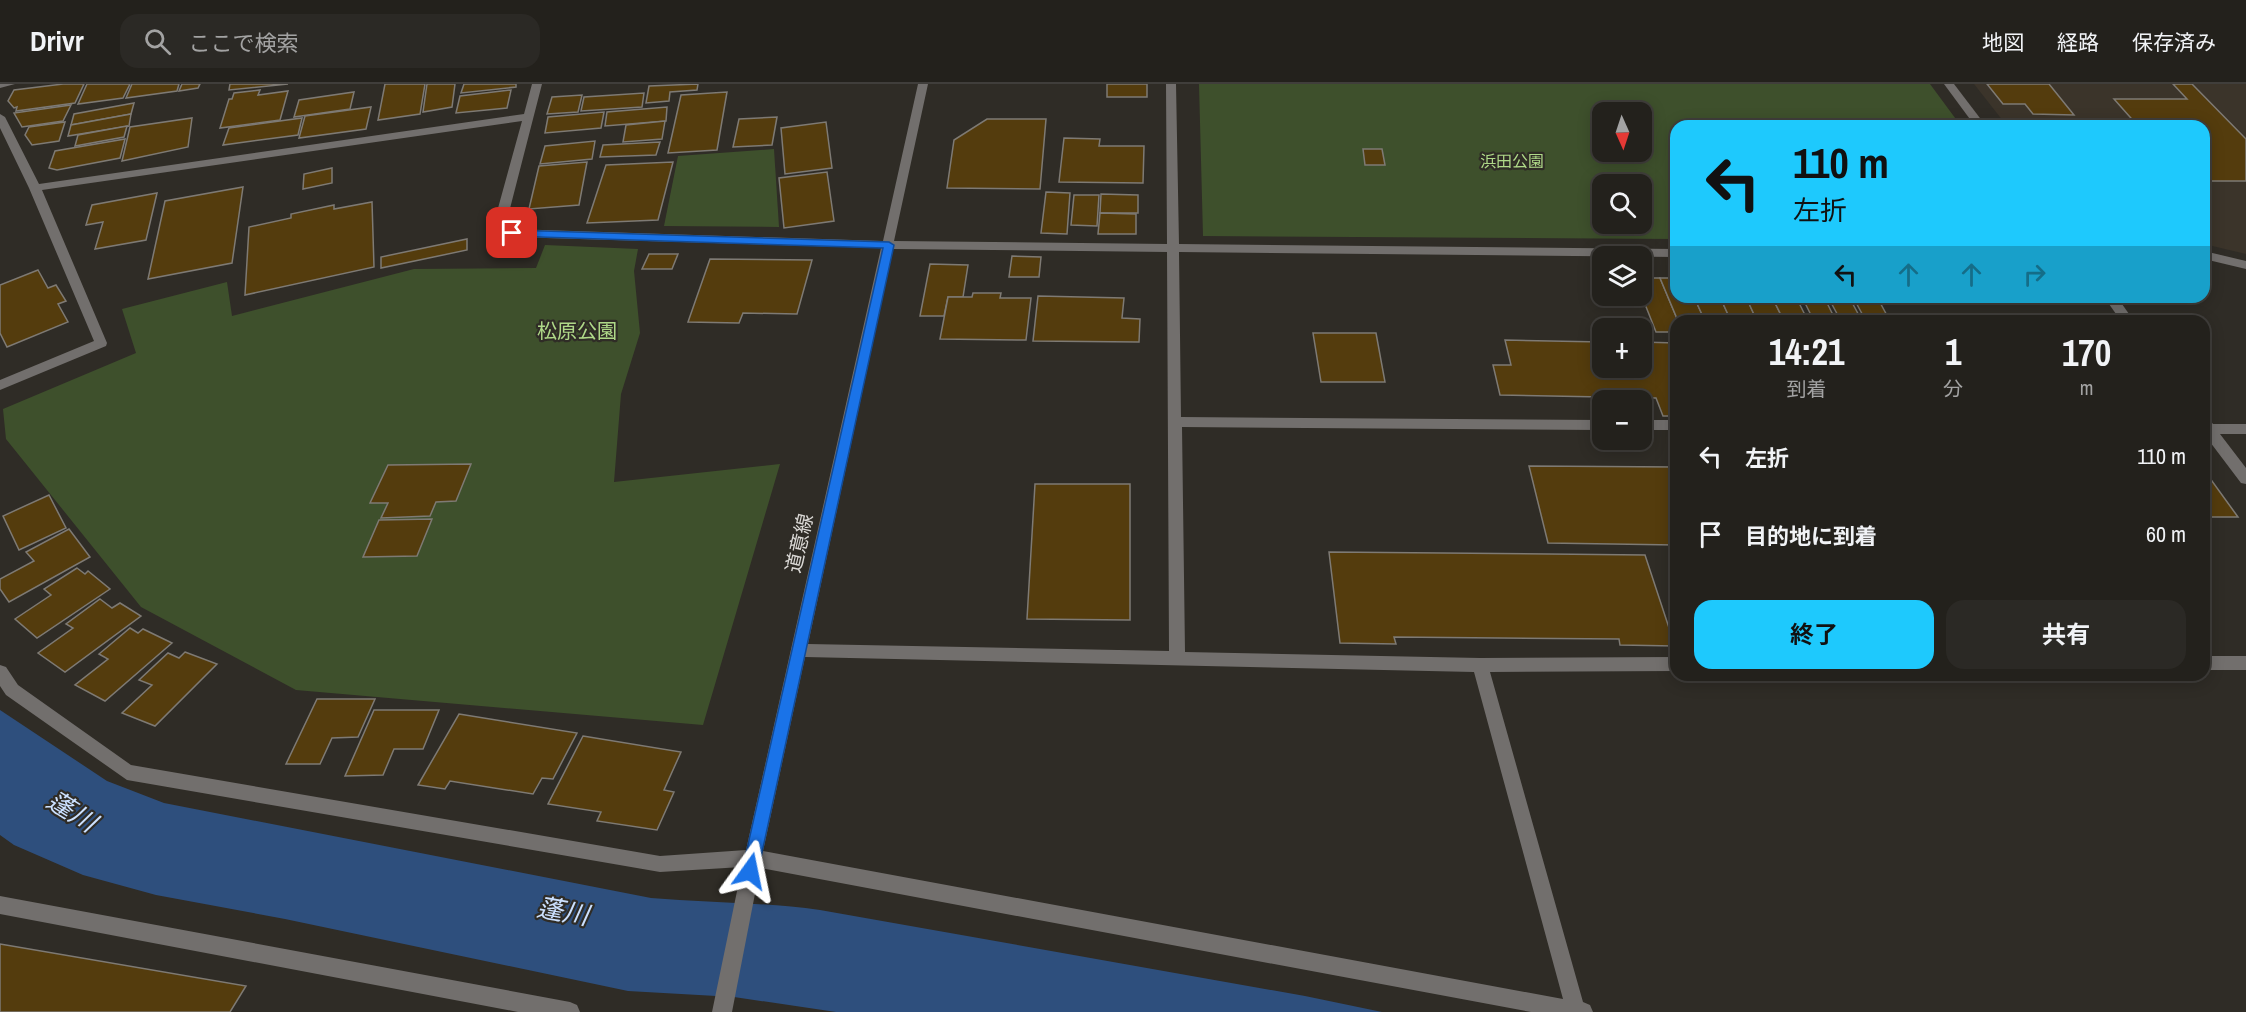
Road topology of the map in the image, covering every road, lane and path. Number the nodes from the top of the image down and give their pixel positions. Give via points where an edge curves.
1 (10, 84) edge
2 (537, 84) edge
3 (923, 84) edge
4 (1171, 84) edge
5 (1949, 84) edge
6 (0, 85) edge
7 (0, 117) edge
8 (528, 117) junction
9 (1976, 120) edge
10 (35, 188) junction
11 (889, 245) junction
12 (1173, 248) junction
13 (1670, 253) edge
14 (2210, 256) edge
15 (2246, 265) edge
16 (0, 385) edge
17 (1176, 422) junction
18 (1592, 425) edge
19 (1652, 425) edge
20 (1670, 425) edge
21 (2210, 427) edge
22 (2246, 429) edge
23 (2210, 433) edge
24 (2246, 479) edge
25 (799, 650) junction
26 (1177, 657) junction
27 (2210, 663) edge
28 (2246, 663) edge
29 (1480, 664) junction
30 (1670, 664) edge
31 (0, 672) edge
32 (753, 858) junction
33 (0, 904) edge
34 (1579, 1011) edge
35 (570, 1012) edge
36 (722, 1012) edge

1 - 6 street
2 - 8 street
3 - 11 street, 道意線
4 - 12 street
5 - 9 street
7 - 10 street
8 - 10 street
8 - 11 street via 498,230 523,234
10 - 16 street via 101,343
11 - 12 street
11 - 25 street, 道意線
12 - 13 street
12 - 17 street
14 - 15 street
17 - 18 street
17 - 26 street
19 - 20 street
21 - 22 street
23 - 24 street
25 - 26 street
25 - 32 street, 道意線
26 - 29 street
27 - 28 street
29 - 30 street
29 - 34 street
31 - 32 street via 12,690 127,772 660,864
32 - 34 street
32 - 36 street, 道意線
33 - 35 street

